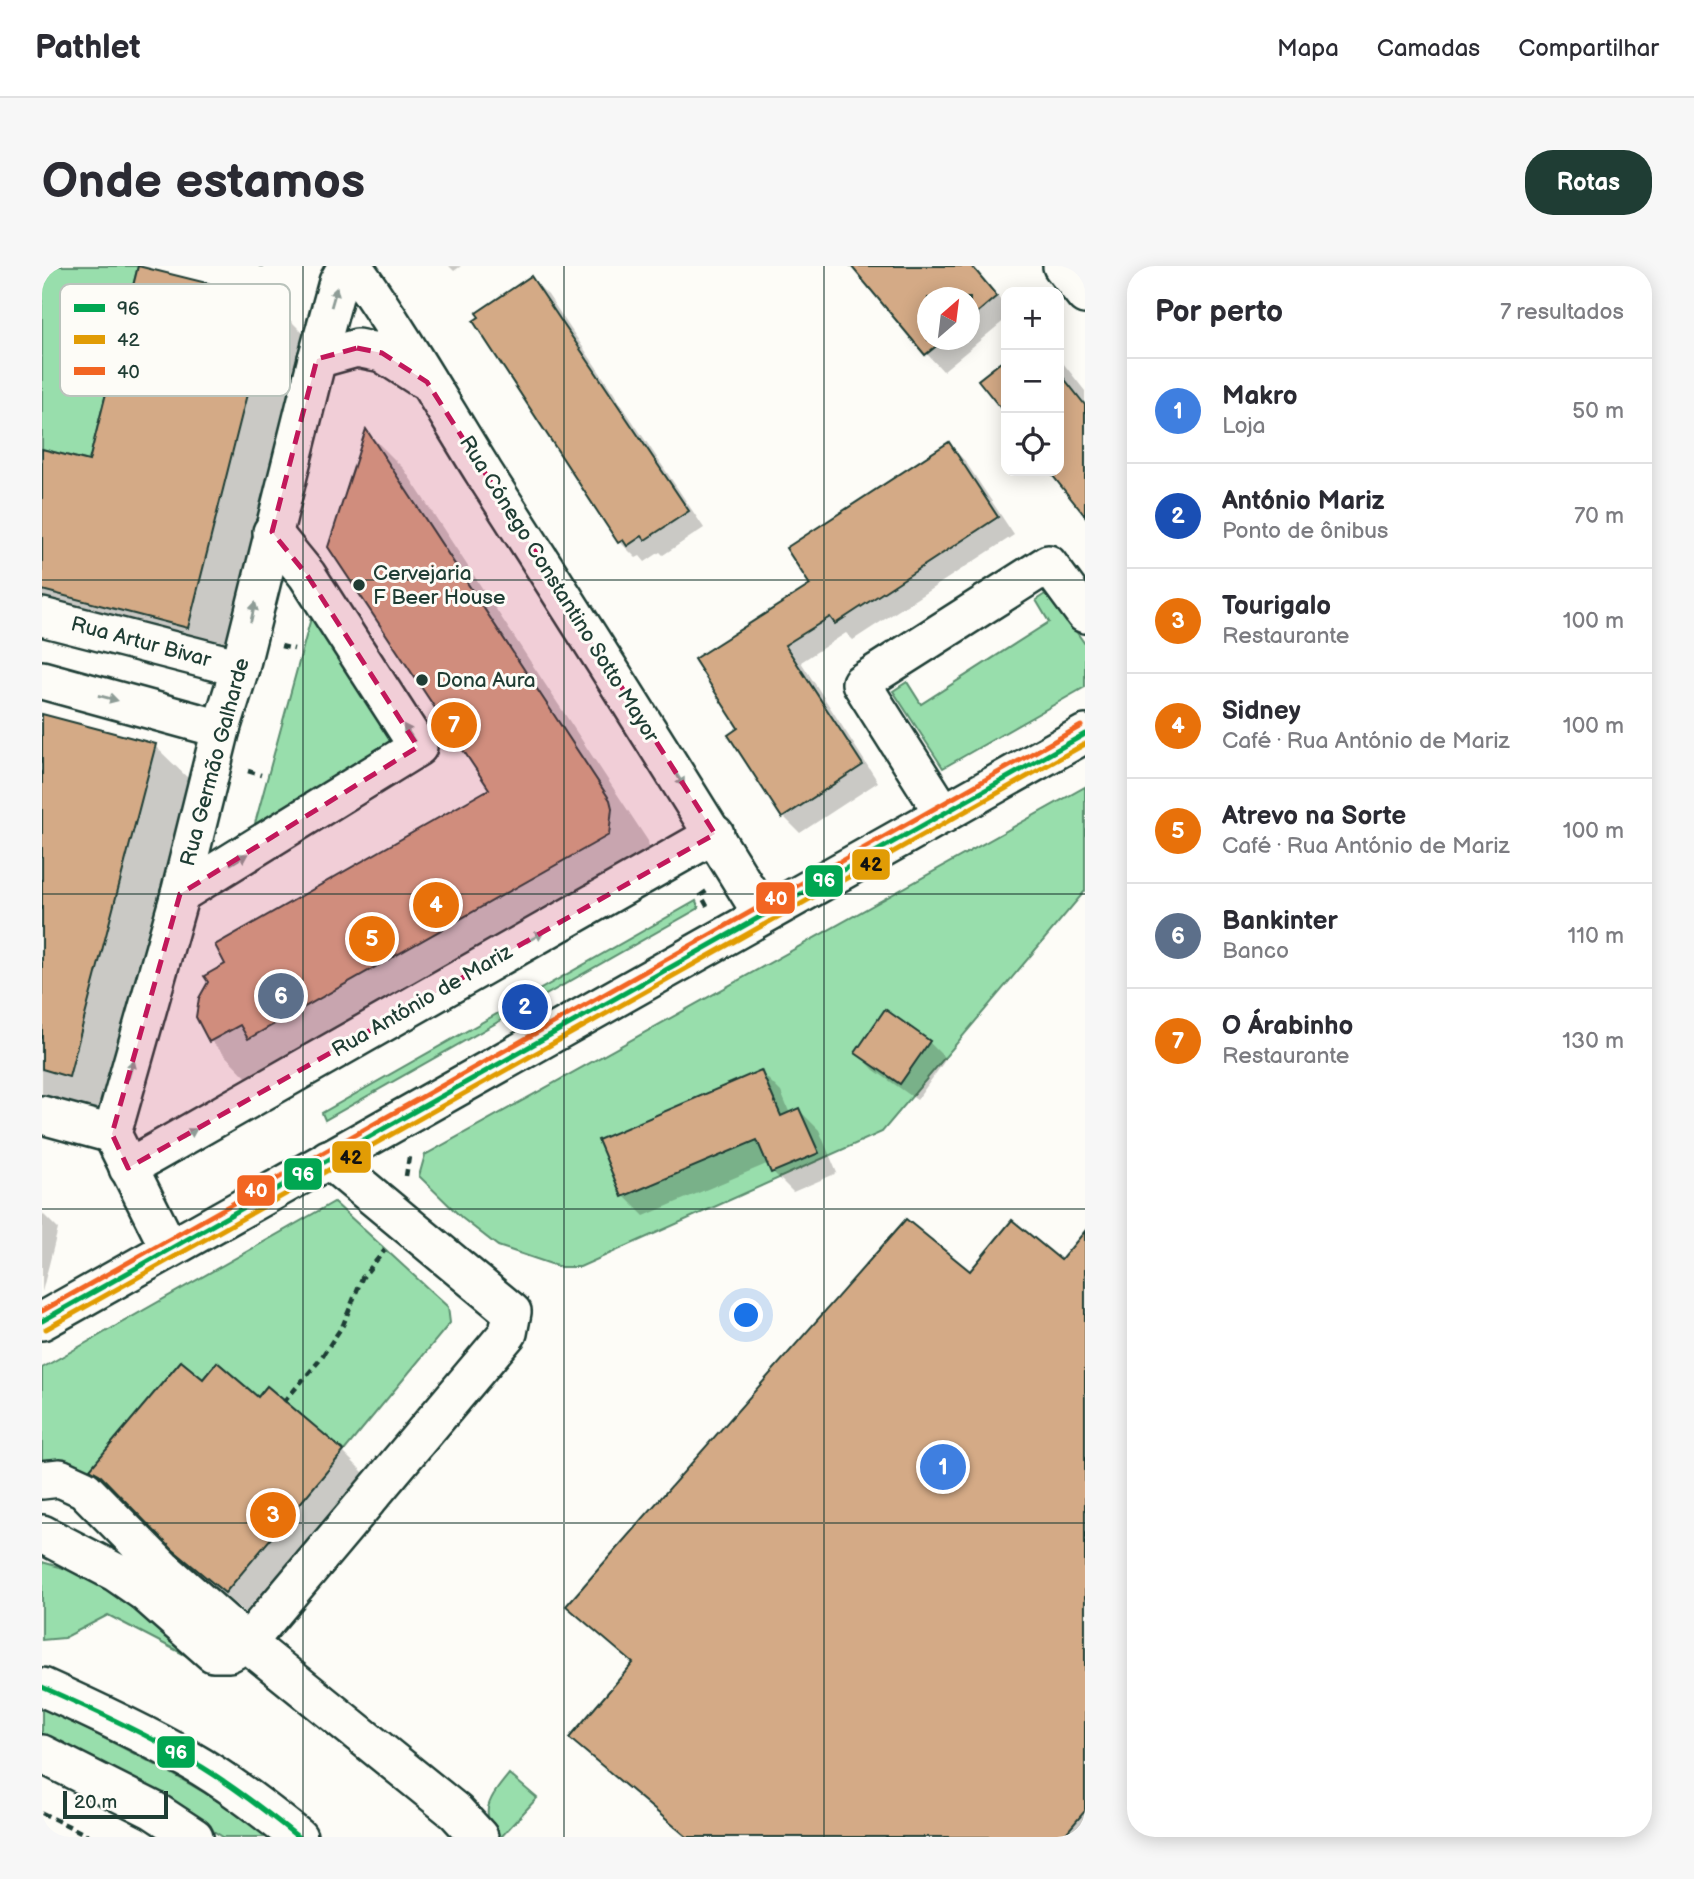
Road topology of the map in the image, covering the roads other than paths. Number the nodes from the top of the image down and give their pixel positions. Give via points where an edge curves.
1 (347, 266) edge
2 (353, 266) edge
3 (1062, 266) edge
4 (1085, 295) edge
5 (317, 359) junction
6 (426, 382) junction
7 (272, 532) junction
8 (1085, 614) edge
9 (42, 617) edge
10 (240, 668) junction
11 (42, 680) edge
12 (221, 729) junction
13 (1085, 734) edge
14 (944, 814) junction
15 (715, 834) junction
16 (180, 894) junction
17 (762, 914) junction
18 (42, 1115) edge
19 (112, 1134) junction
20 (328, 1159) junction
21 (128, 1168) junction
22 (169, 1248) junction
23 (42, 1321) edge
24 (42, 1480) edge
25 (42, 1534) edge
26 (247, 1643) junction
27 (42, 1687) edge
28 (42, 1754) edge
29 (194, 1837) edge
30 (298, 1837) edge
31 (479, 1837) edge

5 -> 1 street, Rua Germão Galharde via 338,282
2 - 6 street, Rua Cónego Constantino Sotto Mayor
3 - 4 street
5 - 6 street via 358,348 382,353
5 - 7 street, Rua Germão Galharde
6 -> 15 street, Rua Cónego Constantino Sotto Mayor
10 -> 7 street, Rua Germão Galharde
16 -> 7 street via 418,747 307,575
8 - 14 street via 1048,565 861,683
9 - 10 street, Rua Artur Bivar
10 - 12 street, Rua Germão Galharde
11 -> 12 street
12 - 16 street, Rua Germão Galharde
13 - 14 street
14 - 17 street
15 - 17 street, Rua Cónego Constantino Sotto Mayor
21 -> 15 street, Rua António de Mariz
19 -> 16 street, Rua Germão Galharde
17 - 20 street
18 - 19 street
19 - 21 street
20 - 22 street
20 - 26 street via 512,1312 508,1333
21 - 22 street
22 - 23 street
24 - 26 street via 60,1478 85,1489 162,1568
25 - 26 street via 134,1585 213,1653 229,1653
26 - 31 street via 456,1812
27 - 30 street via 189,1759
28 - 29 street via 153,1810

